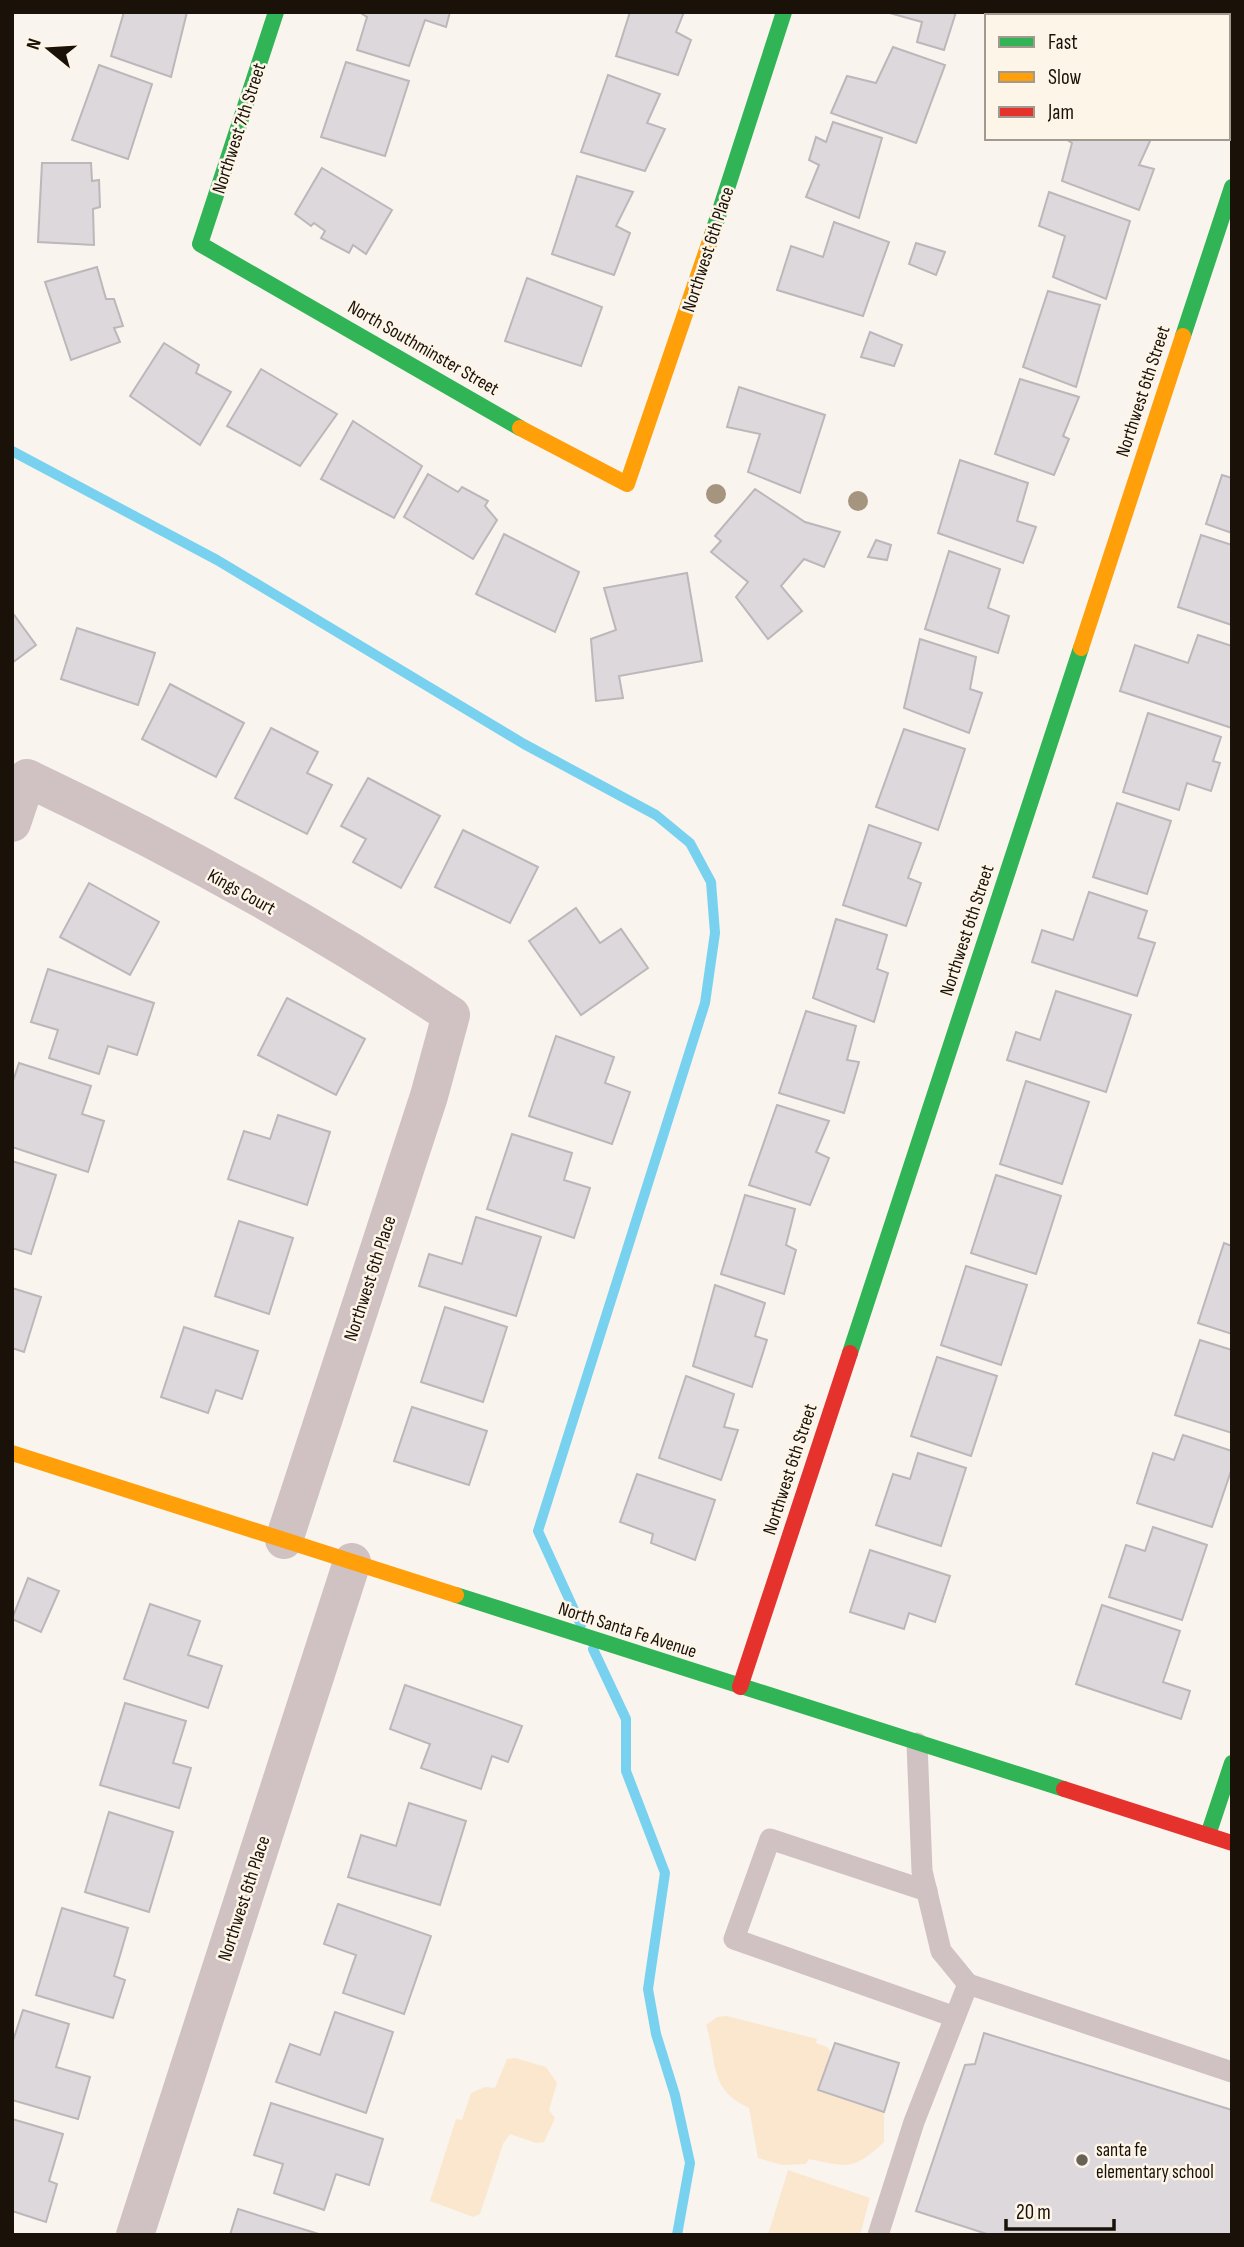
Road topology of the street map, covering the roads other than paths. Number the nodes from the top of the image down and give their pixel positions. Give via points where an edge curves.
1 (276, 12) edge
2 (784, 12) edge
3 (1232, 187) edge
4 (200, 244) joint
5 (627, 484) joint
6 (12, 823) edge
7 (451, 1015) joint
8 (12, 1453) edge
9 (284, 1540) junction
10 (352, 1562) junction
11 (740, 1687) junction
12 (917, 1742) junction
13 (1232, 1763) edge
14 (1208, 1835) junction
15 (1232, 1843) edge
16 (927, 1891) junction
17 (968, 1984) junction
18 (956, 2017) junction
19 (1232, 2072) edge
20 (135, 2235) edge
21 (878, 2235) edge

1 - 4 street, Northwest 7th Street
2 - 5 street, Northwest 6th Place
3 - 11 street, Northwest 6th Street
4 - 5 street, North Southminster Street via 544,442
6 - 7 street, Kings Court via 27,778 139,833 380,968
7 - 9 street, Northwest 6th Place via 429,1096
8 - 9 street, North Santa Fe Avenue
9 - 10 street, North Santa Fe Avenue
10 - 11 street, North Santa Fe Avenue
10 - 20 street, Northwest 6th Place
11 - 12 street, North Santa Fe Avenue
12 - 14 street, North Santa Fe Avenue
12 - 16 lane via 922,1871
13 - 14 street
14 - 15 street, North Santa Fe Avenue
16 - 17 lane via 941,1951
16 - 18 lane via 770,1839 734,1939
17 - 18 lane
17 - 19 lane
18 - 21 lane via 914,2122

